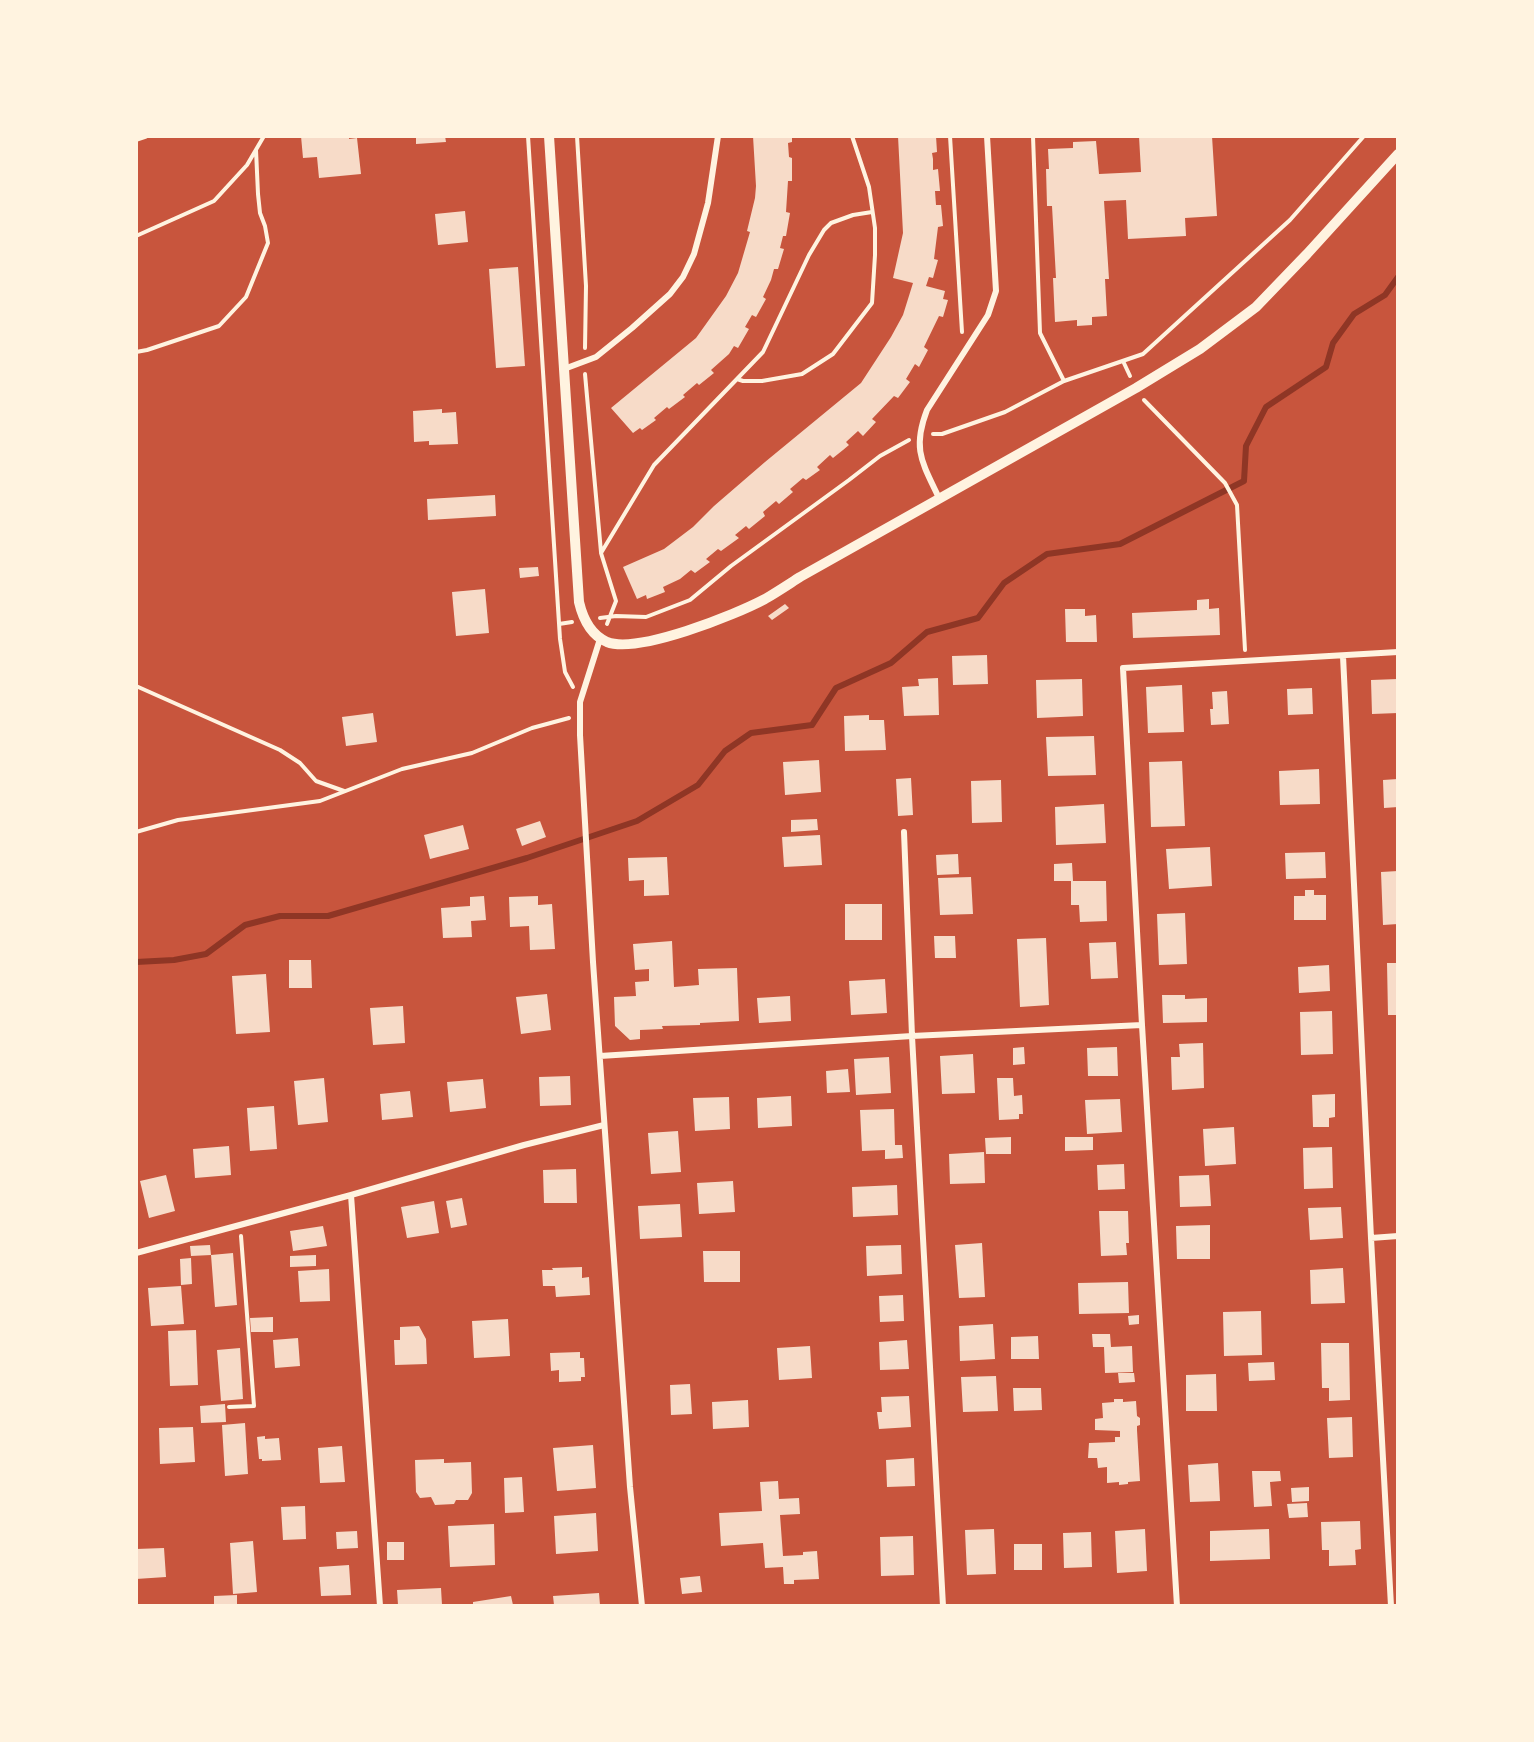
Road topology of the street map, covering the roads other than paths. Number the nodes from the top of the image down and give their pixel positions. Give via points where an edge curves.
1 (145, 136) edge
2 (549, 136) edge
3 (718, 136) edge
4 (987, 136) edge
5 (136, 139) edge
6 (1398, 154) edge
7 (564, 370) junction
8 (939, 498) junction
9 (600, 639) junction
10 (1398, 652) edge
11 (1343, 656) junction
12 (904, 832) dead end
13 (1142, 1025) junction
14 (912, 1036) junction
15 (600, 1056) junction
16 (604, 1125) junction
17 (351, 1194) junction
18 (1398, 1236) edge
19 (1371, 1238) junction
20 (136, 1252) edge
21 (380, 1605) edge
22 (642, 1605) edge
23 (943, 1605) edge
24 (1177, 1605) edge
25 (1391, 1605) edge

1 - 5 street
2 - 7 street
3 - 7 street via 708,202 694,254 683,277 670,294 596,357
4 - 8 street via 996,291 988,315 920,426 920,455
6 - 8 street via 1256,307 1136,388
7 - 9 street via 579,602 585,620
8 - 9 street via 765,599 719,620 634,644
9 - 15 street via 580,702
10 - 11 street
11 - 13 street via 1123,668
11 - 19 street
12 - 14 street
13 - 14 street
13 - 24 street
14 - 15 street
14 - 23 street
15 - 16 street
16 - 17 street
16 - 22 street
17 - 20 street
17 - 21 street
18 - 19 street
19 - 25 street

